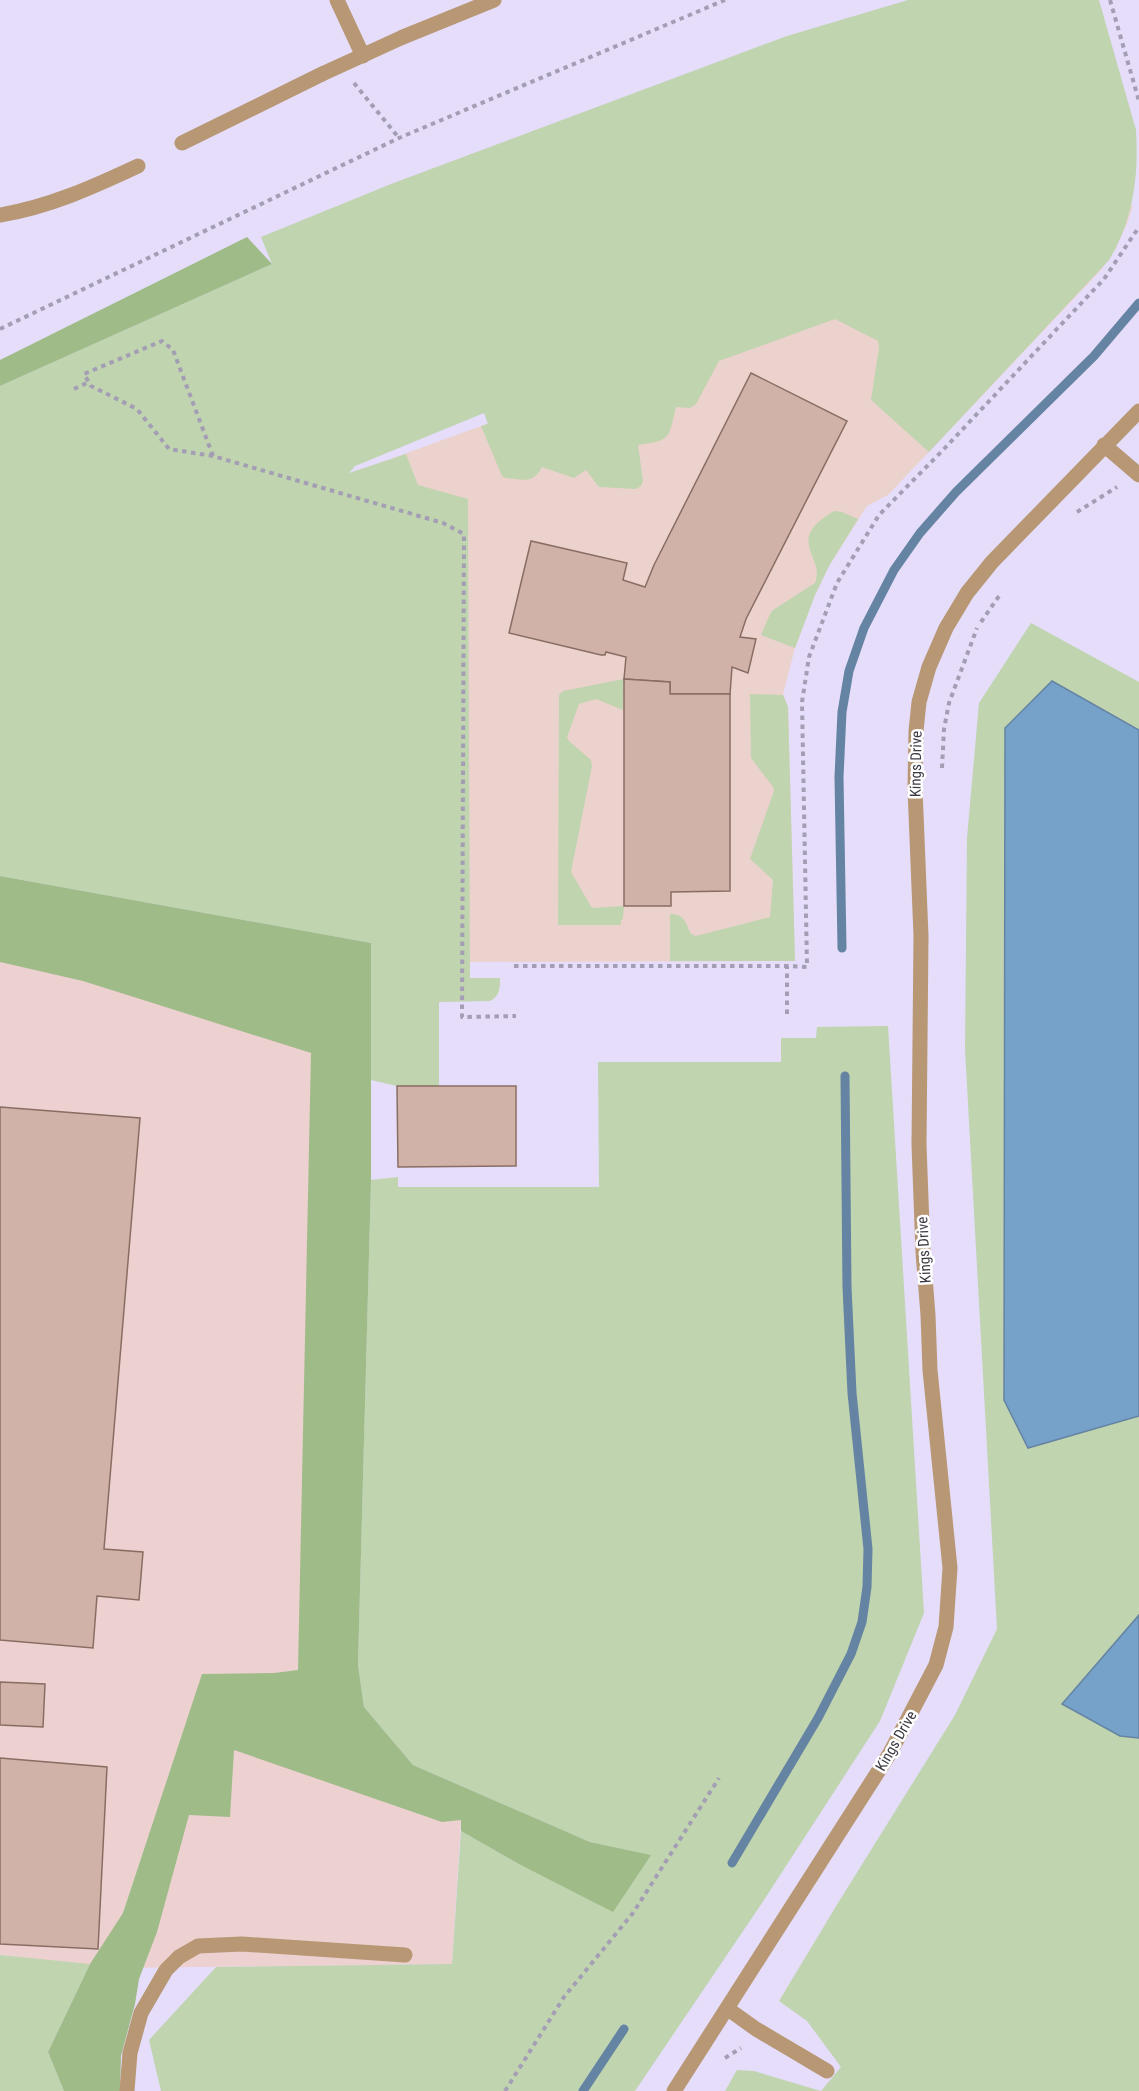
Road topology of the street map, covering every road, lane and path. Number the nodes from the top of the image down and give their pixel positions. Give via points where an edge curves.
1 (337, 0) edge
2 (494, 0) edge
3 (725, 0) edge
4 (1110, 0) edge
5 (363, 56) junction
6 (340, 67) junction
7 (1139, 102) edge
8 (399, 138) junction
9 (182, 143) dead end
10 (138, 166) dead end
11 (0, 215) edge
12 (1139, 227) edge
13 (0, 329) edge
14 (89, 382) junction
15 (74, 389) dead end
16 (1139, 411) edge
17 (1104, 445) junction
18 (213, 456) junction
19 (1139, 475) edge
20 (1119, 486) dead end
21 (1074, 514) dead end
22 (1004, 589) dead end
23 (942, 774) dead end
24 (514, 966) dead end
25 (787, 966) junction
26 (787, 1014) dead end
27 (516, 1016) dead end
28 (719, 1778) dead end
29 (405, 1955) dead end
30 (728, 2008) junction
31 (827, 2071) dead end
32 (128, 2091) edge
33 (505, 2091) edge
34 (674, 2091) edge

1 - 5 street
2 - 5 street
3 - 8 path
4 - 7 path
5 - 6 street
6 - 8 path
6 - 9 street
8 - 13 path
10 - 11 street via 74,195
12 - 25 path via 1104,279 879,514 837,583 809,657 802,702 807,967
14 - 15 path
14 - 18 path via 137,409 169,449
14 - 18 path via 84,374 162,341 173,350
16 - 17 street, Kings Drive
17 - 19 street
17 - 30 street, Kings Drive via 967,593 945,628 919,702 915,789 921,936 920,1157 930,1370 950,1569 946,1627 936,1665 891,1754
18 - 27 path via 443,523 464,534 462,1017
20 - 21 path
22 - 23 path via 977,627 949,703
24 - 25 path
25 - 26 path
28 - 33 path via 633,1913 564,1997
29 - 32 street via 242,1944 198,1946 166,1970 141,2013 130,2053
30 - 31 street
30 - 34 street, Kings Drive

